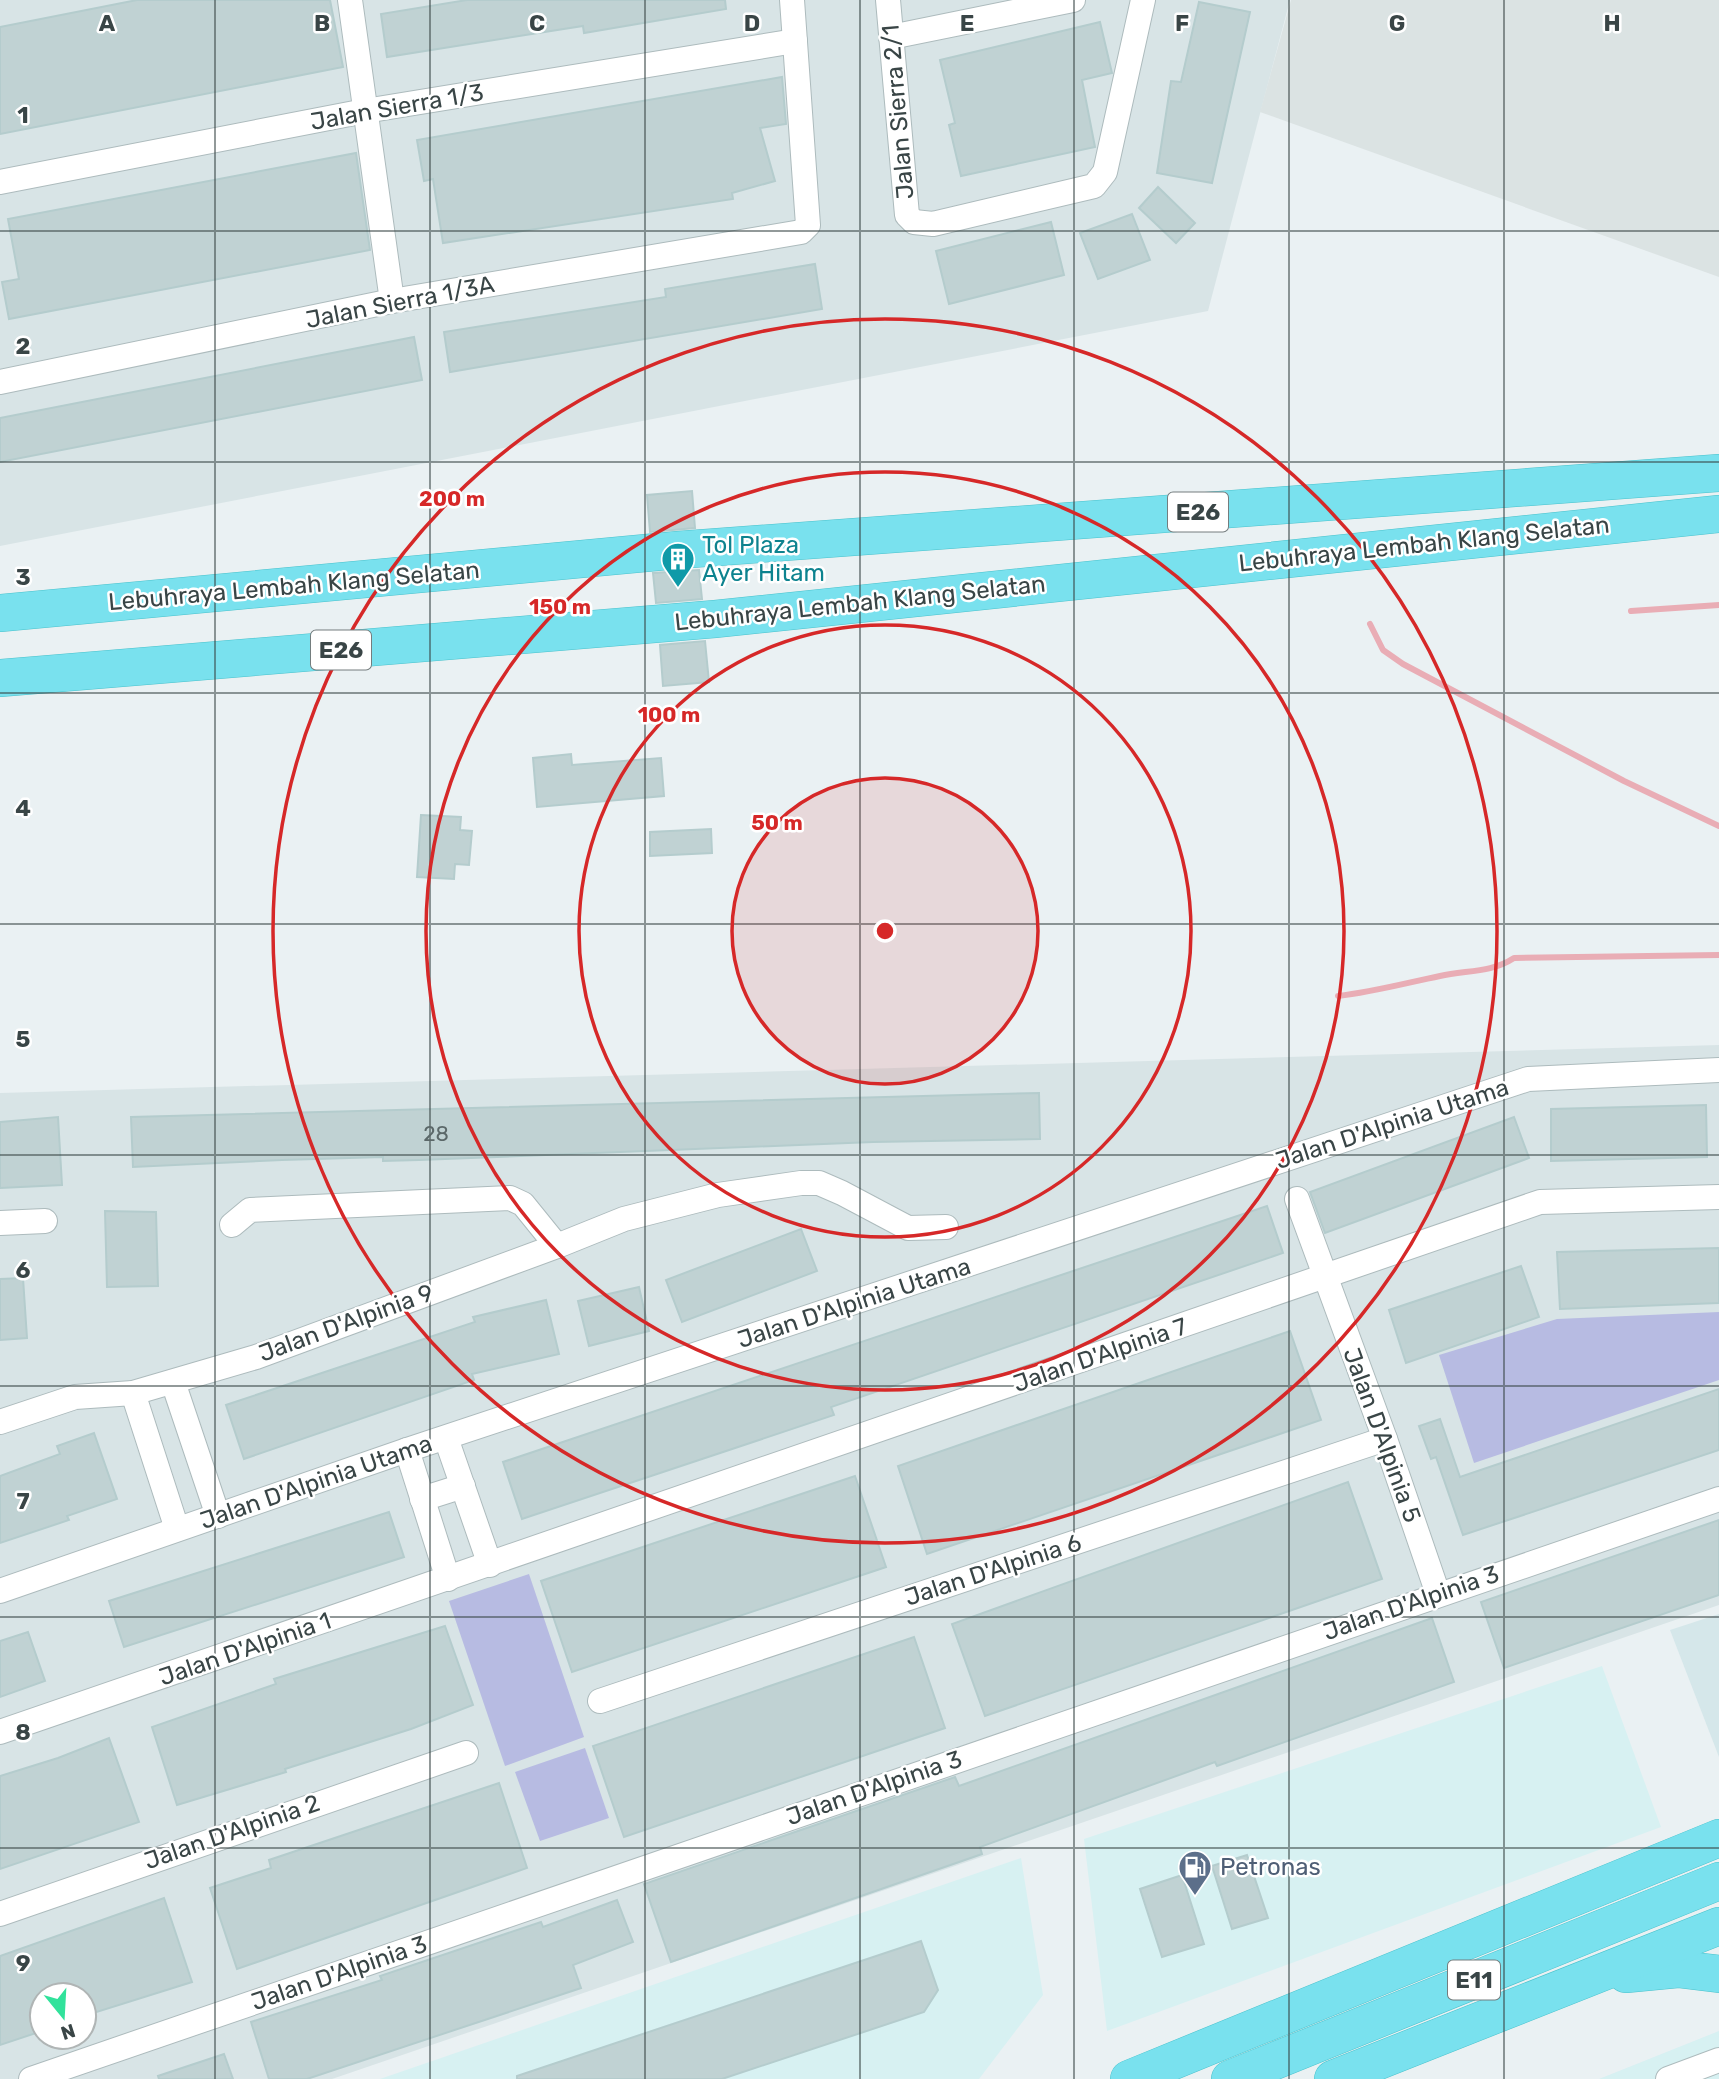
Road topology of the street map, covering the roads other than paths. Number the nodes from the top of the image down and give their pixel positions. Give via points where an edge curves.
1 (350, 0) edge
2 (792, 0) edge
3 (888, 0) edge
4 (1073, 0) edge
5 (1143, 0) edge
6 (891, 37) junction
7 (795, 41) junction
8 (365, 111) junction
9 (0, 182) edge
10 (392, 301) junction
11 (0, 382) edge
12 (1719, 473) edge
13 (1719, 514) edge
14 (0, 613) edge
15 (0, 678) edge
16 (1719, 1070) edge
17 (1719, 1197) edge
18 (1297, 1199) dead end
19 (45, 1221) dead end
20 (0, 1223) edge
21 (232, 1224) dead end
22 (946, 1227) dead end
23 (557, 1246) junction
24 (1325, 1276) junction
25 (173, 1382) junction
26 (133, 1394) junction
27 (0, 1422) edge
28 (446, 1438) junction
29 (1385, 1438) junction
30 (407, 1450) junction
31 (463, 1486) junction
32 (422, 1499) junction
33 (1719, 1499) edge
34 (218, 1516) junction
35 (177, 1529) junction
36 (490, 1565) junction
37 (448, 1579) junction
38 (0, 1591) edge
39 (1438, 1594) junction
40 (600, 1701) dead end
41 (0, 1732) edge
42 (466, 1753) dead end
43 (1719, 1838) edge
44 (1719, 1881) edge
45 (0, 1914) edge
46 (1719, 1926) edge
47 (1719, 1974) edge
48 (1583, 1978) junction
49 (1719, 2060) edge
50 (31, 2079) edge
51 (1129, 2079) edge
52 (1230, 2079) edge
53 (1333, 2079) edge
54 (1668, 2079) edge

1 - 8 street
2 - 7 street
3 - 6 street, Jalan Sierra 2/1
4 - 6 street
5 - 6 street, Jalan Sierra 2/1 via 1105,172 1094,186 933,225 914,222 907,215
7 - 8 street, Jalan Sierra 1/3
7 - 10 street, Jalan Sierra 1/3A via 808,225 801,232
8 - 9 street, Jalan Sierra 1/3
8 - 10 street
10 - 11 street, Jalan Sierra 1/3A
12 - 14 highway, Lebuhraya Lembah Klang Selatan / E26 via 678,550
13 - 15 highway, Lebuhraya Lembah Klang Selatan / E26 via 715,619
16 - 28 street, Jalan D'Alpinia Utama via 1528,1079
17 - 24 street, Jalan D'Alpinia 7 via 1540,1202
18 - 24 street, Jalan D'Alpinia 5
19 - 20 street
21 - 23 street via 250,1210 510,1198 523,1204
22 - 23 street, Jalan D'Alpinia 9 via 908,1228 819,1183 801,1183 718,1195 624,1219
23 - 25 street, Jalan D'Alpinia 9 via 256,1357
24 - 29 street, Jalan D'Alpinia 5
24 - 36 street, Jalan D'Alpinia 7
25 - 26 street, Jalan D'Alpinia 9
25 - 34 street
26 - 27 street, Jalan D'Alpinia 9 via 75,1397
26 - 35 street
28 - 30 street, Jalan D'Alpinia Utama
28 - 31 street
29 - 39 street, Jalan D'Alpinia 5
29 - 40 street, Jalan D'Alpinia 6
30 - 32 street
30 - 34 street, Jalan D'Alpinia Utama
31 - 32 street
31 - 36 street
32 - 37 street
33 - 39 street, Jalan D'Alpinia 3
34 - 35 street, Jalan D'Alpinia Utama
35 - 38 street, Jalan D'Alpinia Utama
36 - 37 street, Jalan D'Alpinia 1
37 - 41 street, Jalan D'Alpinia 1
39 - 50 street, Jalan D'Alpinia 3
42 - 45 street, Jalan D'Alpinia 2
43 - 51 highway
44 - 52 highway, E11
46 - 48 highway, E11
47 - 48 highway via 1678,1969
48 - 53 highway, E11
49 - 54 street

